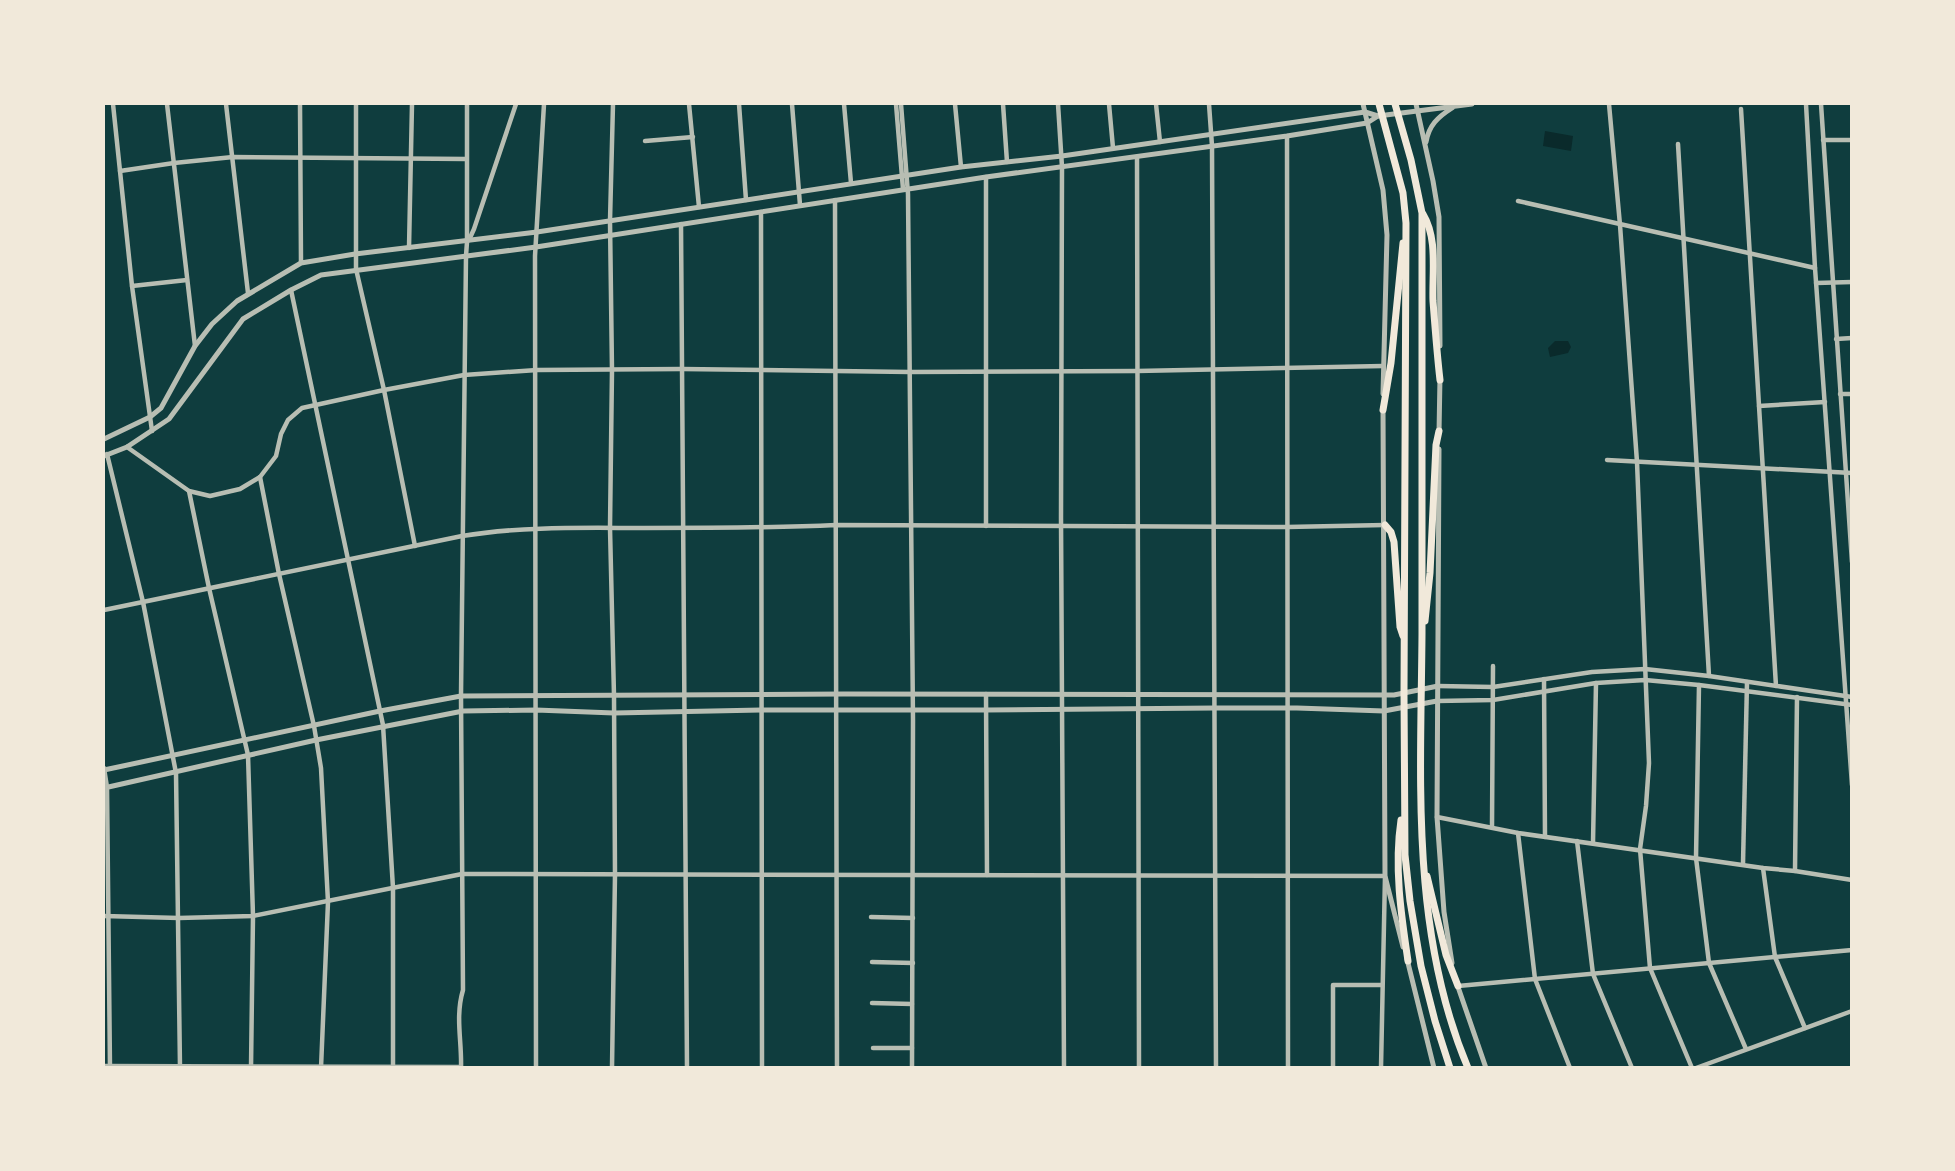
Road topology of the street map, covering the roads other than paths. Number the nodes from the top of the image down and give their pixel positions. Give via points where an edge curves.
1 (113, 104) edge
2 (167, 104) edge
3 (226, 104) edge
4 (300, 104) edge
5 (356, 104) edge
6 (412, 104) edge
7 (467, 104) edge
8 (516, 104) edge
9 (544, 104) edge
10 (613, 104) edge
11 (689, 104) edge
12 (739, 104) edge
13 (792, 104) edge
14 (844, 104) edge
15 (896, 104) edge
16 (901, 104) edge
17 (956, 104) edge
18 (1003, 104) edge
19 (1058, 104) edge
20 (1109, 104) edge
21 (1156, 104) edge
22 (1209, 104) edge
23 (1363, 104) edge
24 (1379, 104) edge
25 (1395, 104) edge
26 (1416, 104) edge
27 (1443, 104) edge
28 (1472, 104) edge
29 (1609, 104) edge
30 (1806, 104) edge
31 (1821, 104) edge
32 (1453, 107) junction
33 (1741, 108) dead end
34 (1417, 111) junction
35 (1365, 112) junction
36 (1397, 114) junction
37 (1380, 116) junction
38 (1367, 123) junction
39 (1211, 134) junction
40 (1287, 136) junction
41 (693, 137) junction
42 (1823, 140) junction
43 (1851, 140) edge
44 (645, 141) dead end
45 (1160, 142) junction
46 (1678, 144) dead end
47 (1212, 146) junction
48 (1426, 146) junction
49 (1113, 148) junction
50 (1062, 156) junction
51 (233, 157) junction
52 (300, 157) junction
53 (356, 157) junction
54 (1137, 157) junction
55 (410, 159) junction
56 (466, 159) junction
57 (1007, 162) junction
58 (174, 163) junction
59 (962, 167) junction
60 (1062, 167) junction
61 (120, 171) junction
62 (904, 176) junction
63 (986, 177) junction
64 (851, 183) junction
65 (905, 189) junction
66 (799, 192) junction
67 (746, 200) junction
68 (835, 200) junction
69 (1518, 201) dead end
70 (800, 205) junction
71 (699, 207) junction
72 (761, 212) junction
73 (1422, 213) junction
74 (610, 221) junction
75 (1406, 223) junction
76 (681, 224) junction
77 (1620, 225) junction
78 (537, 232) junction
79 (610, 235) junction
80 (1684, 239) junction
81 (467, 242) junction
82 (536, 247) junction
83 (409, 248) junction
84 (355, 254) junction
85 (1749, 254) junction
86 (466, 256) junction
87 (301, 263) junction
88 (1815, 268) junction
89 (356, 269) junction
90 (188, 280) junction
91 (1851, 282) edge
92 (1816, 283) junction
93 (1833, 283) junction
94 (132, 286) junction
95 (291, 290) junction
96 (248, 293) junction
97 (1851, 338) edge
98 (1836, 339) junction
99 (195, 346) junction
100 (1383, 366) junction
101 (1287, 367) junction
102 (682, 369) junction
103 (1213, 369) junction
104 (537, 370) junction
105 (612, 370) junction
106 (761, 370) junction
107 (836, 370) junction
108 (986, 370) junction
109 (1062, 371) junction
110 (1137, 371) junction
111 (910, 372) junction
112 (464, 375) junction
113 (1440, 380) junction
114 (384, 390) junction
115 (1840, 394) junction
116 (1851, 394) edge
117 (1825, 402) junction
118 (315, 405) junction
119 (1759, 406) junction
120 (1383, 410) junction
121 (150, 417) junction
122 (152, 431) junction
123 (1439, 431) junction
124 (104, 439) edge
125 (127, 447) junction
126 (105, 455) edge
127 (1607, 460) dead end
128 (1636, 462) junction
129 (1697, 465) junction
130 (1762, 468) junction
131 (1830, 472) junction
132 (1848, 473) edge
133 (260, 477) junction
134 (189, 491) junction
135 (836, 525) junction
136 (1385, 525) junction
137 (986, 526) junction
138 (1061, 526) junction
139 (1138, 526) junction
140 (911, 527) junction
141 (1214, 527) junction
142 (1287, 527) junction
143 (609, 528) junction
144 (683, 528) junction
145 (761, 528) junction
146 (534, 529) junction
147 (1850, 532) edge
148 (462, 536) junction
149 (415, 546) junction
150 (348, 560) junction
151 (1851, 562) edge
152 (279, 574) junction
153 (209, 588) junction
154 (143, 602) junction
155 (104, 610) edge
156 (1422, 641) junction
157 (1406, 643) junction
158 (1493, 666) dead end
159 (1644, 669) junction
160 (1709, 676) junction
161 (1544, 679) junction
162 (1645, 680) junction
163 (1748, 682) junction
164 (1596, 683) junction
165 (1699, 685) junction
166 (1438, 686) junction
167 (1776, 686) junction
168 (1493, 687) junction
169 (1420, 690) junction
170 (1544, 691) junction
171 (1747, 692) junction
172 (685, 694) junction
173 (761, 694) junction
174 (837, 694) junction
175 (912, 694) junction
176 (986, 694) junction
177 (1063, 694) junction
178 (1138, 694) junction
179 (1215, 694) junction
180 (1288, 694) junction
181 (1384, 694) junction
182 (1404, 694) junction
183 (536, 695) junction
184 (461, 696) junction
185 (614, 696) junction
186 (1849, 696) edge
187 (1797, 697) junction
188 (1437, 700) junction
189 (1493, 700) junction
190 (1420, 705) junction
191 (1849, 705) edge
192 (1138, 708) junction
193 (1215, 708) junction
194 (1288, 708) junction
195 (1405, 708) junction
196 (1063, 709) junction
197 (536, 710) junction
198 (761, 710) junction
199 (837, 710) junction
200 (986, 710) junction
201 (380, 711) junction
202 (463, 711) junction
203 (685, 711) junction
204 (913, 711) junction
205 (1384, 711) junction
206 (614, 713) junction
207 (383, 725) junction
208 (314, 726) junction
209 (244, 740) junction
210 (316, 740) junction
211 (248, 755) junction
212 (173, 756) junction
213 (104, 769) edge
214 (176, 773) junction
215 (1851, 785) edge
216 (105, 787) edge
217 (1405, 797) junction
218 (1437, 817) junction
219 (1492, 827) junction
220 (1518, 833) junction
221 (1545, 837) junction
222 (1577, 842) junction
223 (1593, 843) junction
224 (1640, 849) junction
225 (1422, 853) junction
226 (1696, 858) junction
227 (1743, 864) junction
228 (1762, 868) junction
229 (1795, 870) junction
230 (462, 874) junction
231 (537, 874) junction
232 (615, 875) junction
233 (686, 875) junction
234 (761, 875) junction
235 (837, 875) junction
236 (913, 875) junction
237 (987, 875) junction
238 (1063, 875) junction
239 (1139, 876) junction
240 (1215, 876) junction
241 (1288, 876) junction
242 (1385, 876) junction
243 (1851, 880) edge
244 (393, 888) junction
245 (328, 902) junction
246 (106, 916) edge
247 (254, 916) junction
248 (871, 917) dead end
249 (178, 918) junction
250 (913, 918) junction
251 (1851, 950) edge
252 (1775, 957) junction
253 (1408, 961) junction
254 (872, 962) dead end
255 (913, 963) junction
256 (1709, 963) junction
257 (1650, 968) junction
258 (1593, 974) junction
259 (1534, 979) junction
260 (1382, 985) junction
261 (1458, 986) junction
262 (872, 1004) dead end
263 (912, 1004) junction
264 (1851, 1011) edge
265 (1805, 1028) junction
266 (873, 1048) dead end
267 (912, 1048) junction
268 (1746, 1049) junction
269 (108, 1067) edge
270 (180, 1067) edge
271 (250, 1067) edge
272 (321, 1067) edge
273 (393, 1067) edge
274 (462, 1067) edge
275 (536, 1068) edge
276 (612, 1068) edge
277 (687, 1068) edge
278 (762, 1068) edge
279 (837, 1068) edge
280 (912, 1068) edge
281 (1064, 1068) edge
282 (1139, 1068) edge
283 (1216, 1068) edge
284 (1288, 1068) edge
285 (1333, 1068) edge
286 (1381, 1068) edge
287 (1434, 1068) edge
288 (1450, 1068) edge
289 (1468, 1068) edge
290 (1486, 1068) edge
291 (1570, 1068) edge
292 (1632, 1068) edge
293 (1694, 1068) edge

1 - 61 street
2 - 58 street
3 - 51 street
4 - 52 street
5 - 53 street
6 - 55 street
7 - 56 street
8 - 81 street
9 - 78 street
10 - 74 street
11 - 41 street
12 - 67 street
13 - 66 street
14 - 64 street
15 - 62 street
16 - 62 street
17 - 59 street
18 - 57 street
19 - 50 street
20 - 49 street
21 - 45 street
22 - 39 street
23 - 35 street
24 - 37 highway
25 - 36 highway
26 - 34 street
27 - 32 street
28 - 32 street
29 - 77 street
30 - 88 street
31 - 42 street
32 - 34 street
32 - 48 street via 1431,124
33 - 85 street
34 - 36 street
34 - 48 street
35 - 37 street
35 - 38 street
35 - 39 street
36 - 37 street
36 - 73 highway
37 - 38 street
37 - 75 highway via 1401,183
38 - 40 street
38 - 100 street via 1383,190 1387,235
39 - 45 street
39 - 47 street
40 - 47 street
40 - 101 street
41 - 44 street
41 - 71 street
42 - 43 street
42 - 93 street
45 - 49 street
46 - 80 street
47 - 54 street
47 - 103 street
48 - 113 street via 1438,216
49 - 50 street
50 - 57 street
50 - 60 street
51 - 52 street
51 - 58 street
51 - 96 street
52 - 53 street
52 - 87 street
53 - 55 street
53 - 84 street
54 - 60 street
54 - 110 street
55 - 56 street
55 - 83 street
56 - 81 street
57 - 59 street
58 - 61 street
58 - 90 street
59 - 62 street
60 - 63 street
60 - 109 street
61 - 94 street
62 - 64 street
62 - 65 street
63 - 65 street
63 - 108 street
64 - 66 street
65 - 68 street
65 - 111 street
66 - 67 street
66 - 70 street
67 - 71 street
68 - 70 street
68 - 107 street
69 - 77 street
70 - 72 street
71 - 74 street
72 - 76 street
72 - 106 street
73 - 113 highway via 1432,236
73 - 156 highway
74 - 78 street
74 - 79 street
75 - 120 highway
75 - 157 highway
76 - 79 street
76 - 102 street
77 - 80 street
77 - 128 street
78 - 81 street
78 - 82 street
79 - 82 street
79 - 105 street
80 - 85 street
80 - 129 street
81 - 83 street
81 - 86 street
82 - 86 street
82 - 104 street
83 - 84 street
84 - 87 street
84 - 89 street
85 - 88 street
85 - 119 street
86 - 89 street
86 - 112 street
87 - 96 street
88 - 92 street
89 - 95 street via 321,275
89 - 114 street
90 - 94 street
90 - 99 street
91 - 93 street
92 - 93 street
92 - 117 street
93 - 98 street
94 - 121 street
95 - 118 street
95 - 122 street via 243,319 169,419
96 - 99 street via 212,324
97 - 98 street
98 - 115 street
99 - 121 street via 162,408
100 - 101 street
100 - 120 street
101 - 103 street
101 - 142 street
102 - 105 street
102 - 106 street
102 - 144 street
103 - 110 street
103 - 141 street
104 - 105 street
104 - 112 street
104 - 146 street
105 - 143 street
106 - 107 street
106 - 145 street
107 - 111 street
107 - 135 street
108 - 109 street
108 - 111 street
108 - 137 street
109 - 110 street
109 - 138 street
110 - 139 street
111 - 140 street
112 - 114 street
112 - 148 street
113 - 123 street
114 - 118 street
114 - 149 street
115 - 116 street
115 - 132 street
117 - 119 street
117 - 131 street
118 - 133 street via 302,408 288,420 276,456
118 - 150 street
119 - 130 street
120 - 136 street
121 - 122 street
121 - 124 street
122 - 125 street
123 - 156 highway
123 - 166 street
125 - 126 street
125 - 134 street
126 - 154 street
127 - 128 street
128 - 129 street
128 - 159 street
129 - 130 street
129 - 160 street
130 - 131 street
130 - 167 street
131 - 132 street
131 - 186 street
132 - 147 street
133 - 134 street via 240,489 210,496
133 - 152 street
134 - 153 street
135 - 140 street
135 - 145 street
135 - 174 street
136 - 142 street
136 - 157 highway via 1394,542 1400,627
136 - 181 street
137 - 138 street
137 - 140 street
138 - 139 street
138 - 177 street
139 - 141 street
139 - 178 street
140 - 175 street
141 - 142 street
141 - 179 street
142 - 180 street
143 - 144 street
143 - 146 street
143 - 185 street
144 - 145 street
144 - 172 street
145 - 173 street
146 - 148 street
146 - 183 street
147 - 151 street
148 - 149 street
148 - 184 street
149 - 150 street
150 - 152 street
150 - 201 street
152 - 153 street
152 - 208 street
153 - 154 street
153 - 209 street
154 - 155 street
154 - 212 street
156 - 169 highway
157 - 182 highway
158 - 168 street
159 - 160 street
159 - 161 street
159 - 162 street
160 - 163 street
161 - 168 street
161 - 170 street
162 - 164 street
162 - 165 street
162 - 224 street via 1649,763
163 - 167 street
163 - 171 street
164 - 170 street
164 - 223 street
165 - 171 street
165 - 226 street
166 - 168 street
166 - 169 street
166 - 188 street
167 - 186 street
168 - 189 street
169 - 182 street
169 - 190 highway
170 - 189 street
170 - 221 street
171 - 187 street
171 - 227 street
172 - 173 street
172 - 185 street
172 - 203 street
173 - 174 street
173 - 198 street
174 - 175 street
174 - 199 street
175 - 176 street
175 - 204 street
176 - 177 street
176 - 200 street
177 - 178 street
177 - 196 street
178 - 179 street
178 - 192 street
179 - 180 street
179 - 193 street
180 - 181 street
180 - 194 street
181 - 182 street
181 - 205 street
182 - 195 highway
183 - 184 street
183 - 185 street
183 - 197 street
184 - 201 street
184 - 202 street
185 - 206 street
186 - 191 street
187 - 191 street
187 - 229 street
188 - 189 street
188 - 190 street
188 - 218 street
189 - 219 street
190 - 195 street
190 - 225 highway
191 - 215 street
192 - 193 street
192 - 196 street
192 - 239 street
193 - 194 street
193 - 240 street
194 - 205 street
194 - 241 street
195 - 205 street
195 - 217 highway
196 - 200 street
196 - 238 street
197 - 202 street
197 - 206 street
197 - 231 street
198 - 199 street
198 - 203 street
198 - 234 street
199 - 204 street
199 - 235 street
200 - 204 street
200 - 237 street
201 - 207 street
201 - 208 street
202 - 207 street
202 - 230 street
203 - 206 street
203 - 233 street
204 - 236 street
205 - 242 street
206 - 232 street
207 - 210 street
207 - 244 street
208 - 209 street
208 - 210 street
209 - 211 street
209 - 212 street
210 - 211 street
210 - 245 street
211 - 214 street
211 - 247 street
212 - 213 street
212 - 214 street
213 - 216 street
214 - 216 street
214 - 249 street
216 - 246 street
217 - 253 highway via 1398,866
217 - 288 highway via 1405,855 1412,912 1421,966
218 - 219 street
218 - 261 street via 1444,912
219 - 220 street
220 - 221 street
220 - 259 street
221 - 222 street
222 - 223 street
222 - 258 street
223 - 224 street
224 - 226 street
224 - 257 street
225 - 261 highway via 1446,956
225 - 289 highway via 1433,950
226 - 227 street
226 - 256 street
227 - 228 street
228 - 229 street
228 - 252 street
229 - 243 street
230 - 231 street
230 - 244 street
230 - 274 street via 463,990 458,1032
231 - 232 street
231 - 275 street
232 - 233 street
232 - 276 street
233 - 234 street
233 - 277 street
234 - 235 street
234 - 278 street
235 - 236 street
235 - 279 street
236 - 237 street
236 - 250 street
237 - 238 street
238 - 239 street
238 - 281 street
239 - 240 street
239 - 282 street
240 - 241 street
240 - 283 street
241 - 242 street
241 - 284 street
242 - 253 street
242 - 260 street
244 - 245 street
244 - 273 street
245 - 247 street
245 - 272 street
246 - 249 street
246 - 269 street
247 - 249 street
247 - 271 street
248 - 250 street
249 - 270 street
250 - 255 street
251 - 252 street
252 - 256 street
252 - 265 street
253 - 287 street
254 - 255 street
255 - 263 street
256 - 257 street
256 - 268 street
257 - 258 street
257 - 293 street
258 - 259 street
258 - 292 street
259 - 261 street
259 - 291 street
260 - 285 street via 1333,985
260 - 286 street
261 - 290 street
262 - 263 street
263 - 267 street
264 - 265 street
265 - 268 street
266 - 267 street
267 - 280 street
268 - 293 street
269 - 270 street
270 - 271 street
271 - 272 street
272 - 273 street
273 - 274 street

